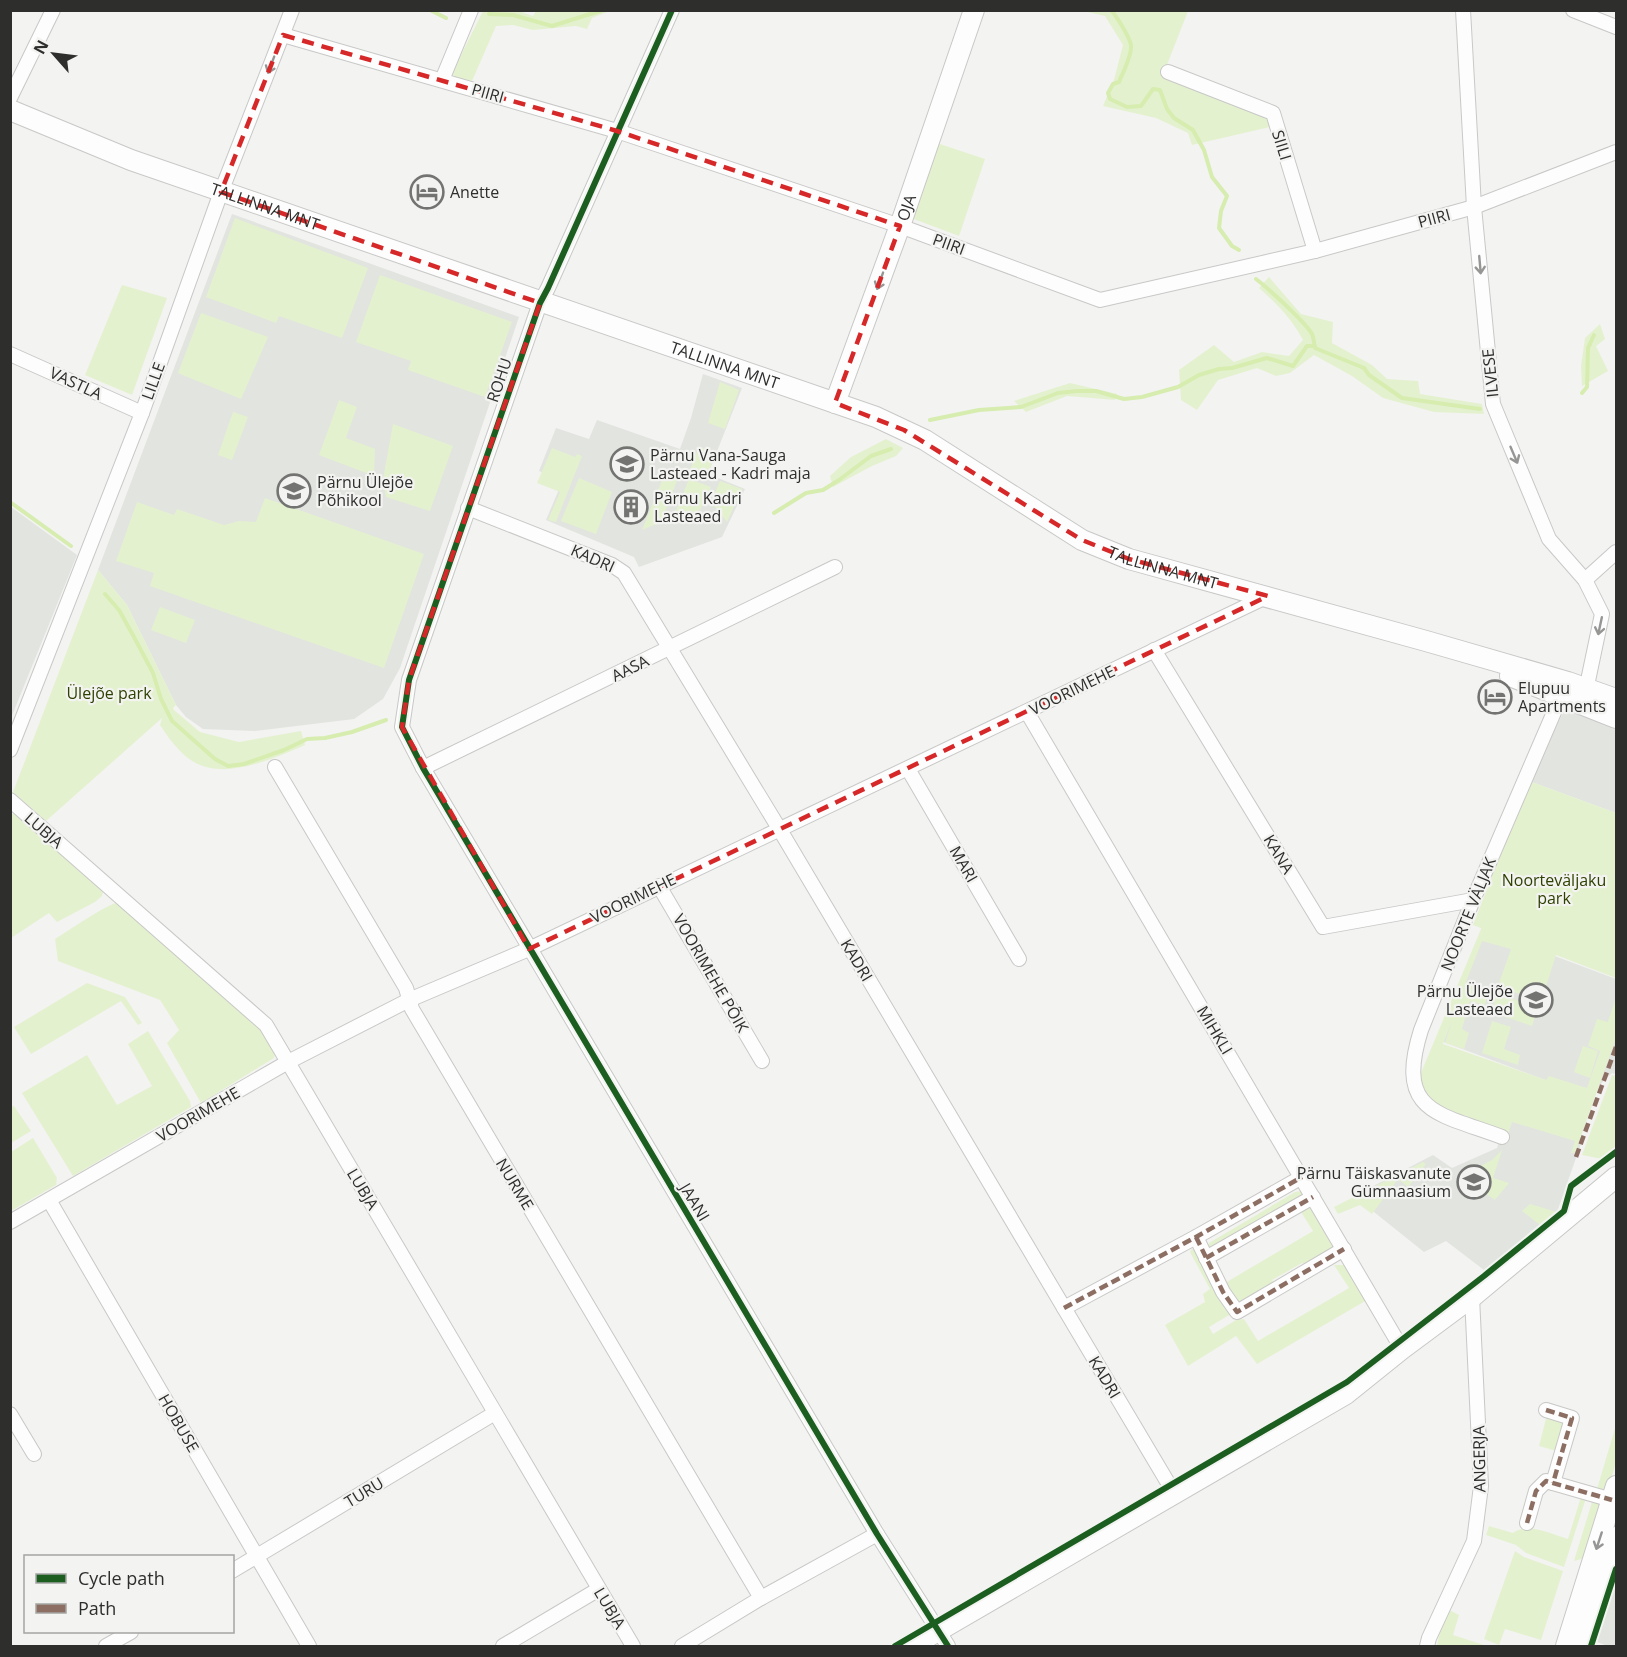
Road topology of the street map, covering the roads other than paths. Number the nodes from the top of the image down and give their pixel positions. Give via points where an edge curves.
1 (52, 10) edge
2 (292, 10) edge
3 (471, 10) edge
4 (672, 10) edge
5 (974, 10) edge
6 (1463, 10) edge
7 (1573, 10) edge
8 (1617, 27) edge
9 (283, 35) junction
10 (1168, 72) dead end
11 (441, 80) junction
12 (10, 98) edge
13 (10, 110) edge
14 (617, 131) junction
15 (1617, 153) edge
16 (221, 192) junction
17 (1474, 207) junction
18 (900, 226) junction
19 (1315, 251) junction
20 (540, 303) junction
21 (10, 354) edge
22 (835, 403) junction
23 (142, 413) junction
24 (468, 508) junction
25 (1617, 552) edge
26 (835, 567) dead end
27 (1585, 580) junction
28 (1268, 596) junction
29 (671, 648) junction
30 (1154, 651) junction
31 (1564, 690) junction
32 (1585, 697) junction
33 (1617, 699) edge
34 (1026, 712) junction
35 (1617, 718) edge
36 (10, 750) edge
37 (275, 767) dead end
38 (423, 768) junction
39 (908, 769) junction
40 (10, 800) edge
41 (780, 830) junction
42 (659, 886) junction
43 (1473, 900) junction
44 (529, 949) junction
45 (1019, 959) dead end
46 (409, 1000) junction
47 (762, 1061) dead end
48 (288, 1062) junction
49 (1502, 1137) dead end
50 (1302, 1177) junction
51 (1617, 1177) edge
52 (1313, 1197) junction
53 (49, 1200) junction
54 (10, 1222) edge
55 (1196, 1237) junction
56 (1344, 1249) junction
57 (1206, 1258) junction
58 (1472, 1297) junction
59 (1064, 1308) junction
60 (1402, 1349) junction
61 (1546, 1410) dead end
62 (495, 1413) junction
63 (10, 1414) edge
64 (34, 1454) dead end
65 (1553, 1483) junction
66 (1174, 1493) junction
67 (1614, 1493) edge
68 (1527, 1523) dead end
69 (877, 1534) junction
70 (1617, 1537) edge
71 (256, 1557) junction
72 (234, 1570) edge
73 (599, 1589) junction
74 (761, 1598) junction
75 (129, 1633) edge
76 (943, 1639) edge
77 (106, 1647) edge
78 (309, 1647) edge
79 (503, 1647) edge
80 (633, 1647) edge
81 (682, 1647) edge
82 (912, 1647) edge
83 (1427, 1647) edge
84 (1566, 1647) edge
85 (1581, 1647) edge

1 - 12 street
2 - 9 street, LILLE
3 - 11 street
4 - 14 street, ROHU
5 - 18 main road, OJA
6 - 17 street, ILVESE
7 - 8 street
9 - 11 street, PIIRI
9 -> 16 street, LILLE
10 - 19 street, SIILI via 1272,113
11 - 14 street, PIIRI
13 - 16 main road, TALLINNA MNT
14 - 18 street, PIIRI
14 - 20 street, ROHU
15 - 17 street, PIIRI
16 - 20 main road, TALLINNA MNT
16 - 23 street, LILLE
17 - 19 street, PIIRI
17 -> 27 street, ILVESE via 1493,404 1549,539
18 - 19 street, PIIRI via 1100,300
18 -> 22 main road, OJA
20 - 22 main road, TALLINNA MNT
20 - 24 street, ROHU
21 - 23 street, VASTLA
22 - 28 main road, TALLINNA MNT via 924,440 1082,540 1129,559
23 - 36 street, LILLE
24 - 29 street, KADRI via 624,573
24 - 38 street, ROHU via 409,680 402,727
25 - 27 street
26 - 29 street, AASA
27 -> 32 street, ILVESE via 1602,614
28 - 30 street, VOORIMEHE
28 - 31 main road, TALLINNA MNT via 1426,641
29 - 38 street, AASA
29 - 41 street, KADRI
30 - 34 street, VOORIMEHE
30 - 43 street, KANA via 1323,927
31 - 32 main road, TALLINNA MNT
31 - 43 street, NOORTE VÄLJAK
32 - 33 main road, TALLINNA MNT
32 - 35 main road, TALLINNA MNT
34 - 39 street, VOORIMEHE
34 - 50 street, MIHKLI
37 - 46 street, NURME via 406,988
38 - 44 street, JAANI
39 - 41 street, VOORIMEHE
39 - 45 street, MARI
40 - 48 street, LUBJA via 266,1024
41 - 42 street, VOORIMEHE
41 - 59 street, KADRI
42 - 44 street, VOORIMEHE
42 - 47 street, VOORIMEHE PÕIK
43 - 49 street, NOORTE VÄLJAK via 1421,1030 1412,1067 1424,1105 1438,1114
44 - 46 street, VOORIMEHE
44 - 69 street, JAANI
46 - 48 street, VOORIMEHE
46 - 74 street, NURME
48 - 53 street, VOORIMEHE
48 - 62 street, LUBJA
50 - 52 street, MIHKLI
50 - 55 street
51 - 58 main road
52 - 56 street, MIHKLI
52 - 57 street
53 - 54 street, VOORIMEHE
53 - 71 street, HOBUSE
55 - 57 street
55 - 59 street
56 - 57 street via 1237,1312
56 - 60 street, MIHKLI
58 - 60 main road
58 - 83 street, ANGERJA via 1481,1486 1474,1541
59 - 66 street, KADRI
60 - 66 main road via 1346,1394
61 - 65 street via 1572,1418
62 - 71 street, TURU
62 - 73 street, LUBJA
63 - 64 street
65 - 67 street
65 - 68 street via 1546,1481 1536,1491
66 - 76 main road
67 -> 84 main road
69 - 74 street
69 - 76 street, JAANI
70 - 85 main road
71 - 72 street, TURU
71 - 78 street, HOBUSE
73 - 79 street
73 - 80 street, LUBJA
74 - 81 street
75 - 77 street
76 - 82 main road

